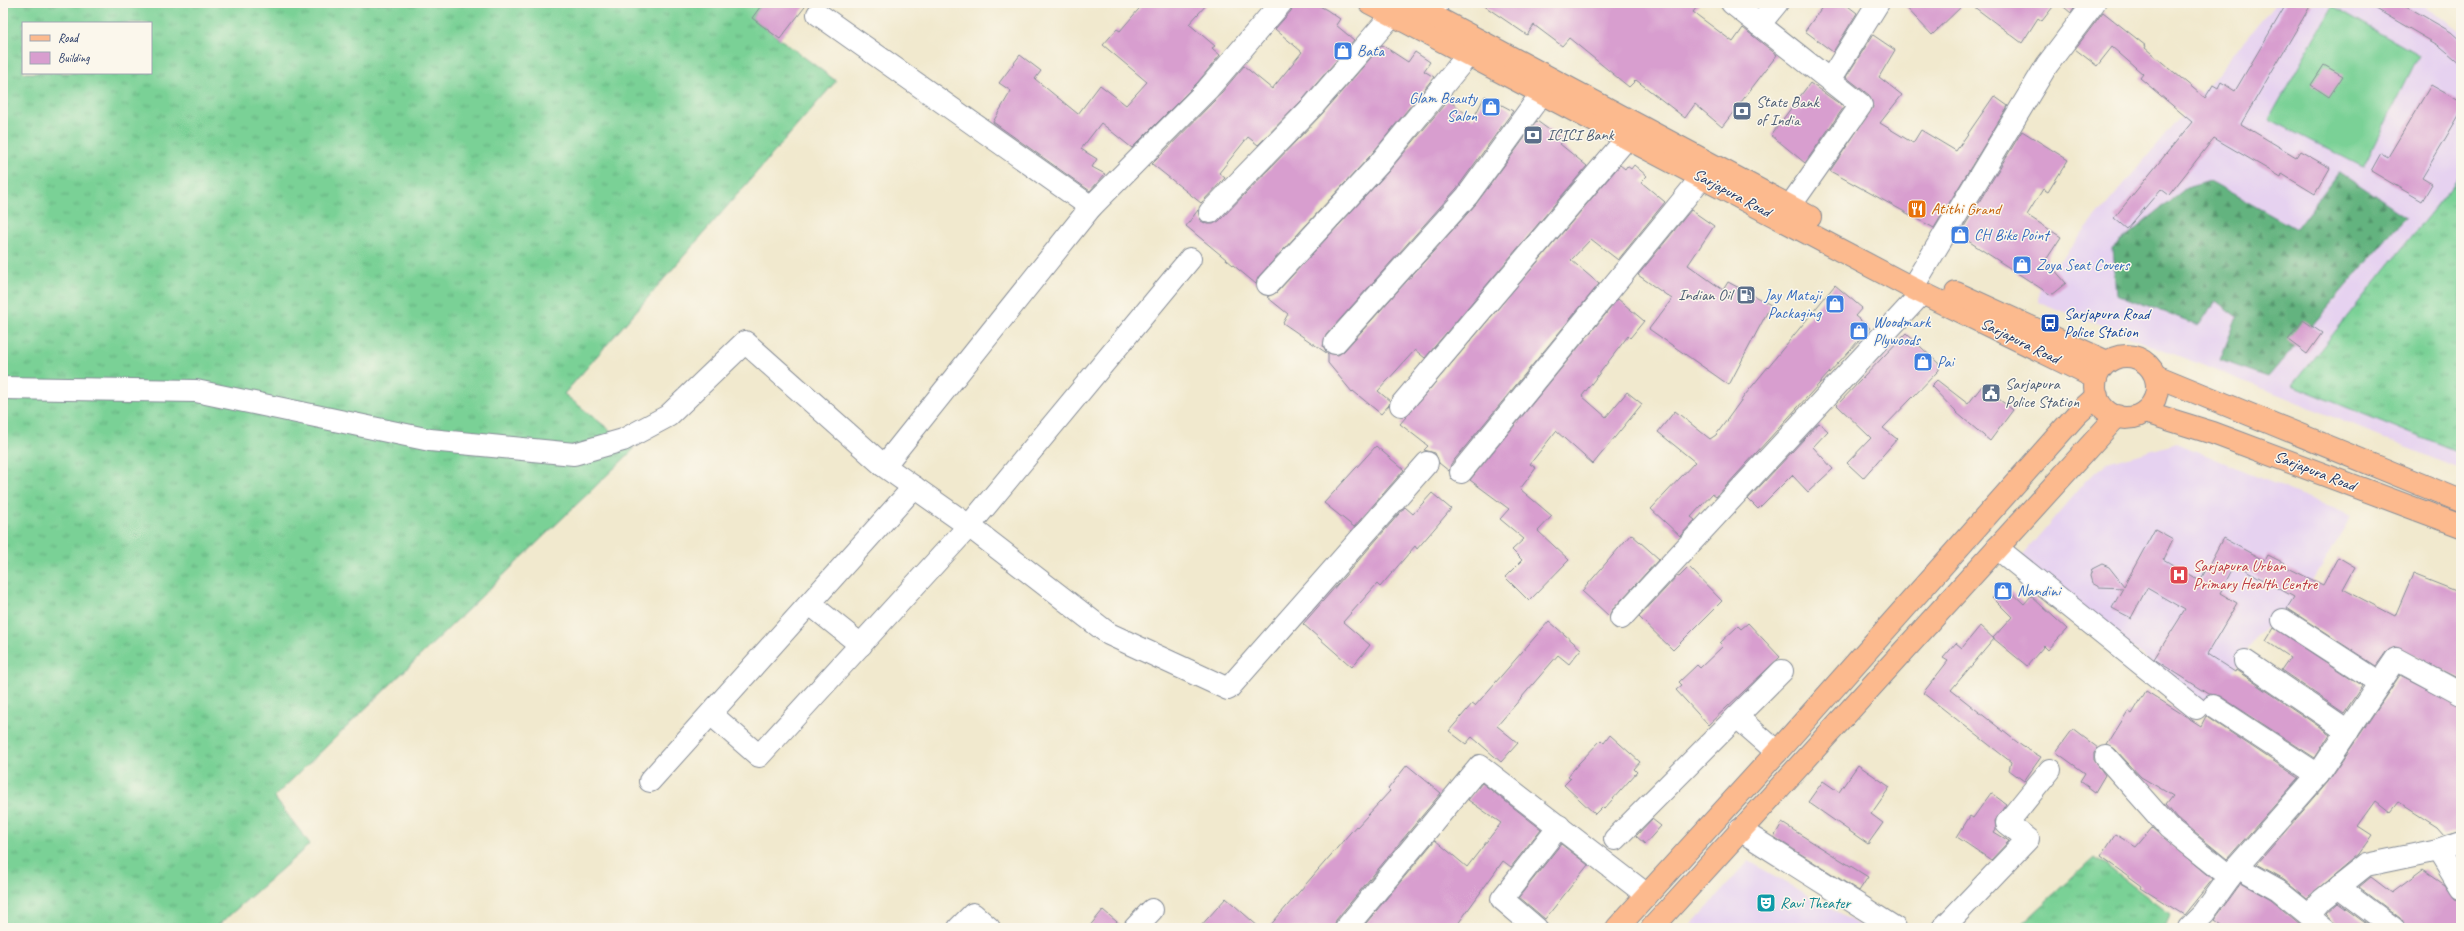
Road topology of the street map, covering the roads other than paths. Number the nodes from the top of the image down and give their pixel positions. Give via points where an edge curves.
1 (1281, 3) edge
2 (1370, 3) edge
3 (1732, 3) edge
4 (1777, 3) edge
5 (1878, 3) edge
6 (2094, 3) edge
7 (1434, 8) edge
8 (1401, 9) edge
9 (818, 14) dead end
10 (1759, 25) junction
11 (1468, 55) junction
12 (1830, 80) junction
13 (1542, 93) junction
14 (1604, 116) junction
15 (1627, 138) junction
16 (1702, 177) junction
17 (1752, 194) junction
18 (1790, 206) junction
19 (1091, 207) junction
20 (1210, 212) dead end
21 (1190, 259) dead end
22 (1268, 284) dead end
23 (1918, 286) junction
24 (1335, 343) dead end
25 (2156, 376) junction
26 (2100, 379) junction
27 (3, 388) edge
28 (1401, 405) dead end
29 (2145, 412) junction
30 (2117, 416) junction
31 (2359, 459) junction
32 (1427, 463) dead end
33 (884, 466) junction
34 (1461, 472) dead end
35 (2352, 485) junction
36 (914, 487) junction
37 (2461, 500) edge
38 (969, 526) junction
39 (2461, 526) edge
40 (1997, 548) junction
41 (810, 604) junction
42 (1621, 618) dead end
43 (2283, 620) dead end
44 (860, 645) junction
45 (2245, 661) dead end
46 (1782, 671) dead end
47 (2380, 683) junction
48 (2461, 694) edge
49 (711, 714) junction
50 (1737, 717) junction
51 (2348, 731) junction
52 (1777, 752) junction
53 (2106, 757) dead end
54 (2050, 770) dead end
55 (2318, 775) junction
56 (650, 782) dead end
57 (1559, 826) junction
58 (1740, 830) junction
59 (1615, 838) dead end
60 (2461, 842) edge
61 (1688, 849) junction
62 (2438, 850) junction
63 (1707, 866) junction
64 (2233, 872) junction
65 (2338, 887) junction
66 (2461, 888) edge
67 (1647, 895) junction
68 (1152, 910) dead end
69 (2317, 922) edge
70 (959, 928) edge
71 (989, 928) edge
72 (1135, 928) edge
73 (1346, 928) edge
74 (1536, 928) edge
75 (1616, 928) edge
76 (1652, 928) edge
77 (1895, 928) edge
78 (1943, 928) edge
79 (2189, 928) edge
80 (2393, 928) edge

1 - 19 street via 1208,90
2 - 8 main road, Sarjapura Road
3 - 10 street
4 - 10 street
5 - 12 street
6 - 23 street via 2047,64
7 - 8 main road, Sarjapura Road
7 - 14 main road, Sarjapura Road
8 - 11 main road, Sarjapura Road
8 - 20 street via 1313,106
9 - 19 street
10 - 12 street
11 - 13 main road, Sarjapura Road
11 - 22 street via 1379,164
12 - 18 street via 1861,105
13 - 14 main road, Sarjapura Road
13 - 24 street via 1467,196
14 - 15 main road, Sarjapura Road
14 - 17 main road, Sarjapura Road
15 - 16 main road, Sarjapura Road
15 - 28 street
16 - 17 main road, Sarjapura Road
16 - 34 street
17 - 18 main road, Sarjapura Road
17 - 23 main road, Sarjapura Road
18 - 23 main road, Sarjapura Road
19 - 33 street
21 - 38 street
23 - 26 main road, Sarjapura Road
23 - 42 street
25 - 26 main road via 2144,361 2135,357 2115,357
25 - 29 main road via 2156,396
25 - 31 main road, Sarjapura Road
26 - 30 main road via 2108,412
26 - 52 main road via 2072,420
27 - 33 street via 196,391 430,440 574,454 623,440 668,416 745,342
29 - 30 main road via 2126,418
29 - 35 main road, Sarjapura Road via 2213,432
30 - 40 main road
31 - 35 main road
31 - 37 main road, Sarjapura Road
32 - 38 street via 1228,689 1109,634
33 - 36 street
35 - 39 main road, Sarjapura Road
36 - 38 street
36 - 41 street
38 - 44 street
40 - 55 street via 2205,707
40 - 58 main road
41 - 44 street
41 - 49 street
43 - 47 street
44 - 49 street via 759,756
45 - 51 street
46 - 50 street
47 - 48 street via 2396,659
47 - 51 street
49 - 56 street
50 - 52 street
50 - 59 street
51 - 55 street
52 - 61 main road
53 - 64 street via 2170,828
54 - 78 street via 2007,823 2028,838
55 - 64 street
57 - 67 street
57 - 73 street via 1480,766
57 - 74 street via 1502,899
58 - 63 main road
58 - 77 street
60 - 62 street
61 - 63 main road
61 - 67 main road
62 - 65 street via 2366,865
62 - 66 street
63 - 76 main road
64 - 69 street via 2278,890
64 - 79 street via 2204,913
65 - 69 street via 2322,900
65 - 80 street
67 - 75 main road
68 - 72 street
70 - 71 street via 973,914

